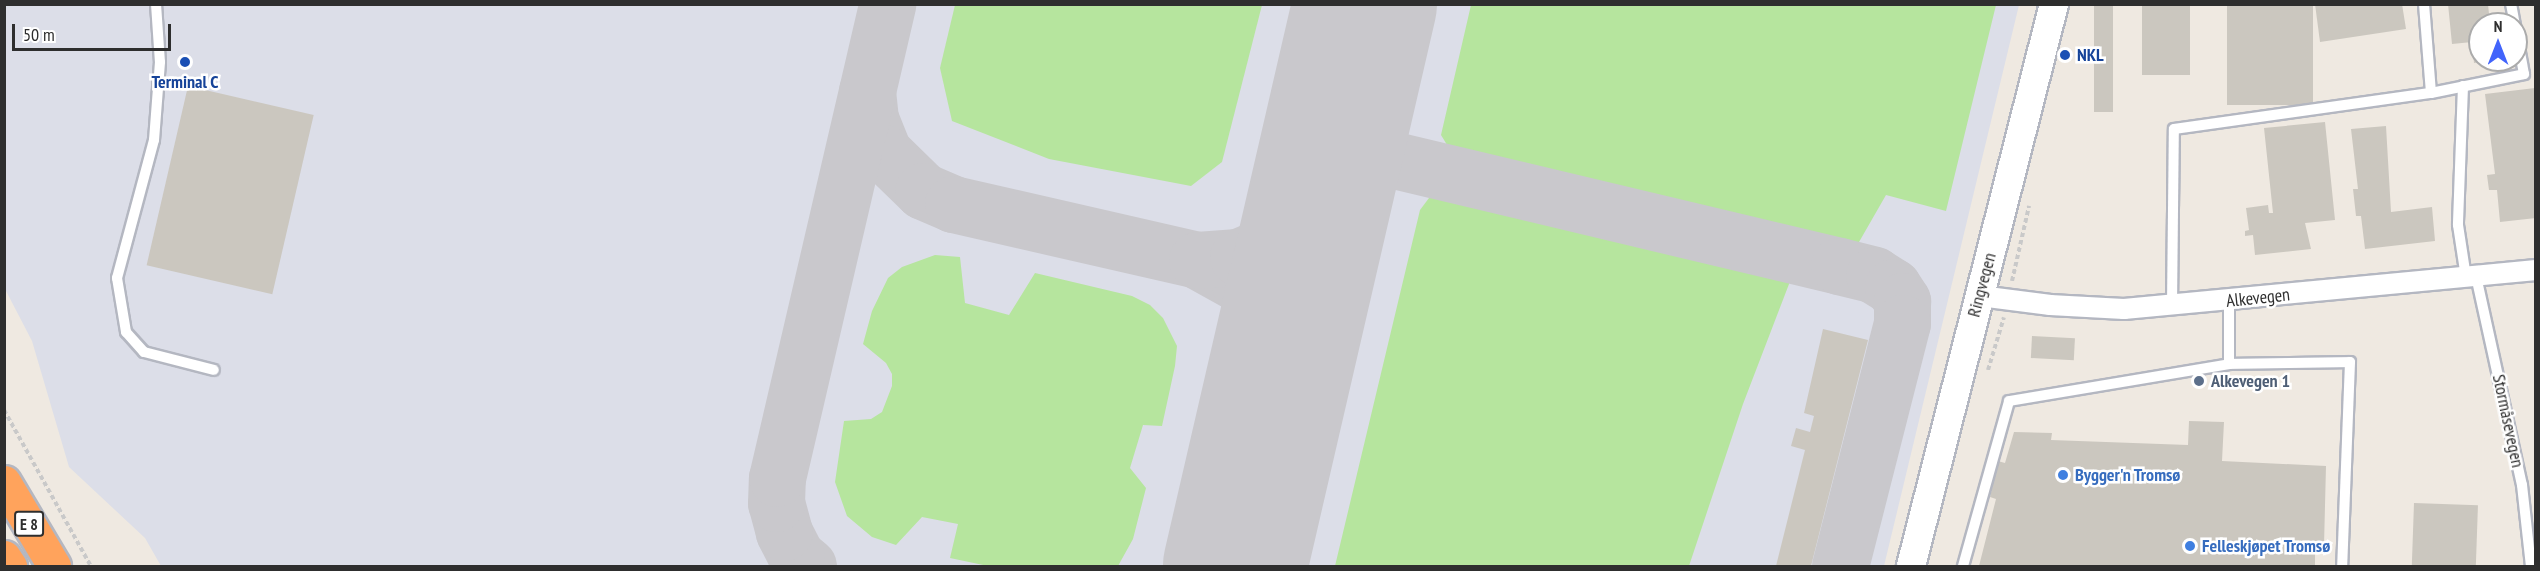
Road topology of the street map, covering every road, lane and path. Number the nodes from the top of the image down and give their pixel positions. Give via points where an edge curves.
1 (156, 4) edge
2 (2054, 4) edge
3 (2424, 4) edge
4 (2511, 4) edge
5 (2463, 86) junction
6 (2431, 93) junction
7 (2535, 270) edge
8 (2471, 276) junction
9 (1980, 296) junction
10 (2229, 301) junction
11 (2172, 306) junction
12 (2229, 364) junction
13 (214, 370) dead end
14 (4, 410) edge
15 (4, 482) edge
16 (4, 557) edge
17 (10, 567) edge
18 (54, 567) edge
19 (91, 567) edge
20 (1911, 567) edge
21 (1963, 567) edge
22 (2342, 567) edge
23 (2531, 567) edge

1 - 13 lane via 160,62 154,141 117,278 126,332 144,352
2 - 9 street, Ringvegen
3 - 6 lane
4 - 5 lane via 2524,74
5 - 6 lane
5 - 8 lane, Stormåsevegen via 2458,225
6 - 11 lane via 2174,129
7 - 8 street, Alkevegen
8 - 10 street, Alkevegen
8 - 23 lane, Stormåsevegen via 2522,485
9 - 11 street, Alkevegen via 2088,309
9 - 20 street, Ringvegen
10 - 11 street, Alkevegen
10 - 12 lane
12 - 21 lane via 2009,401
12 - 22 lane via 2350,362
14 - 19 path
15 - 18 highway, E 8
16 - 17 highway, E 8

